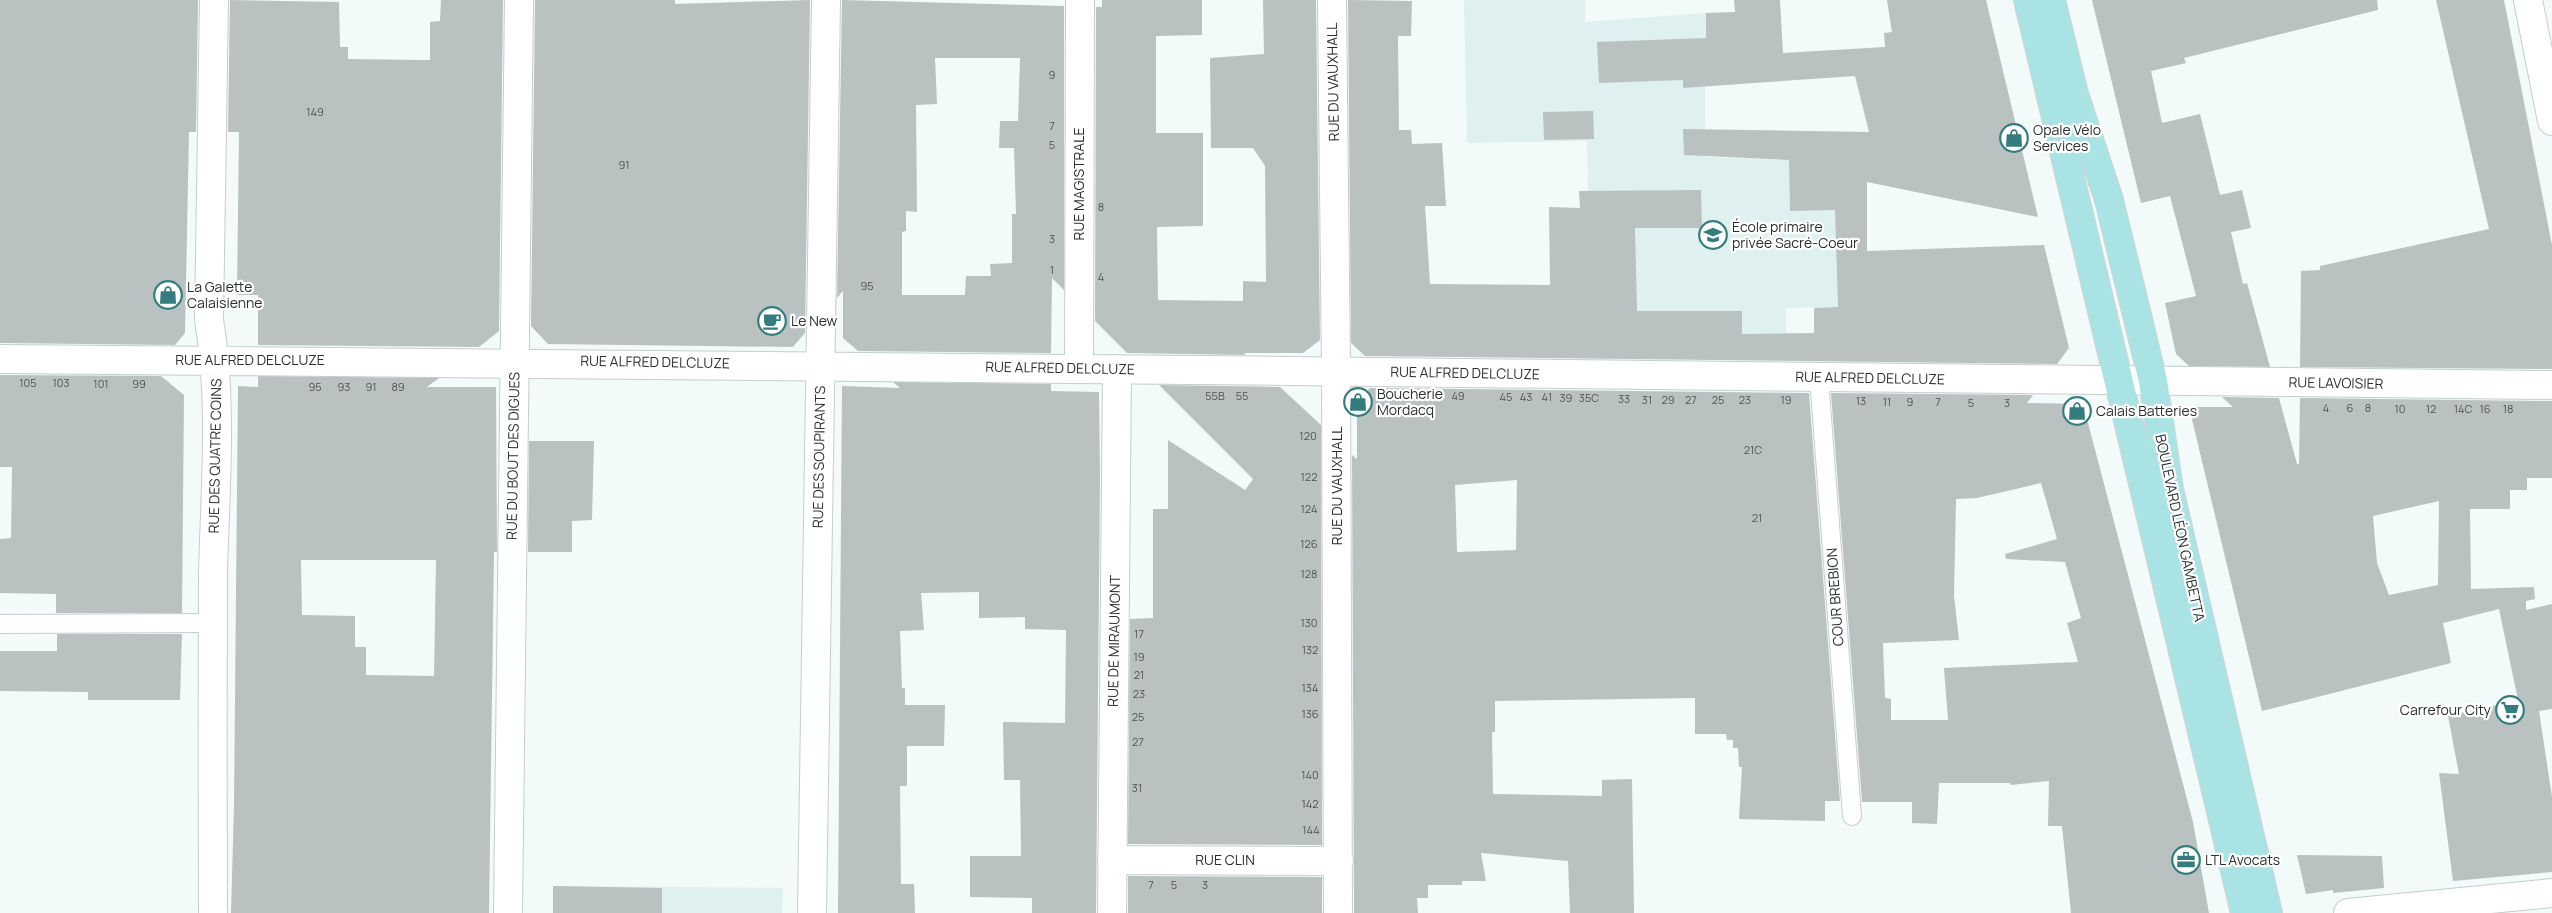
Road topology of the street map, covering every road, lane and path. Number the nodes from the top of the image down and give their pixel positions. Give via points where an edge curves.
1 (214, 0) edge
2 (519, 0) edge
3 (826, 0) edge
4 (1080, 0) edge
5 (1332, 0) edge
6 (2028, 0) edge
7 (2052, 0) edge
8 (2528, 0) edge
9 (2552, 122) edge
10 (0, 359) edge
11 (216, 360) junction
12 (514, 361) junction
13 (821, 364) junction
14 (1079, 369) junction
15 (1117, 369) junction
16 (1336, 371) junction
17 (1819, 378) junction
18 (2119, 381) junction
19 (2153, 381) junction
20 (2552, 385) edge
21 (213, 623) junction
22 (0, 624) edge
23 (1852, 816) dead end
24 (1112, 860) junction
25 (1339, 861) junction
26 (2552, 893) edge
27 (213, 913) edge
28 (508, 913) edge
29 (812, 913) edge
30 (1112, 913) edge
31 (1338, 913) edge
32 (2245, 913) edge
33 (2268, 913) edge
34 (2348, 913) edge

1 - 11 street, RUE DES QUATRE COINS via 209,320
2 - 12 street, RUE DU BOUT DES DIGUES
3 - 13 street, RUE DES SOUPIRANTS
4 - 14 street, RUE MAGISTRALE
5 - 16 street, RUE DU VAUXHALL
6 - 18 main road, BOULEVARD LÉON GAMBETTA
7 - 19 main road, BOULEVARD LÉON GAMBETTA via 2074,94 2110,200
8 - 9 street
10 - 11 street, RUE ALFRED DELCLUZE
11 - 12 street, RUE ALFRED DELCLUZE
11 - 21 street, RUE DES QUATRE COINS
12 - 13 street, RUE ALFRED DELCLUZE
12 - 28 street, RUE DU BOUT DES DIGUES
13 - 14 street, RUE ALFRED DELCLUZE
13 - 29 street, RUE DES SOUPIRANTS
14 - 15 street, RUE ALFRED DELCLUZE
15 - 16 street, RUE ALFRED DELCLUZE
15 - 24 street, RUE DE MIRAUMONT
16 - 17 street, RUE ALFRED DELCLUZE
16 - 25 street, RUE DU VAUXHALL
17 - 18 street, RUE ALFRED DELCLUZE
17 - 23 lane, COUR BREBION
18 - 19 street, RUE LAVOISIER
18 - 32 main road, BOULEVARD LÉON GAMBETTA
19 - 20 street, RUE LAVOISIER
19 - 33 main road, BOULEVARD LÉON GAMBETTA via 2169,489
21 - 22 lane
21 - 27 street, RUE DES QUATRE COINS
24 - 25 street, RUE CLIN
24 - 30 street, RUE DE MIRAUMONT
25 - 31 street, RUE DU VAUXHALL
26 - 34 street

